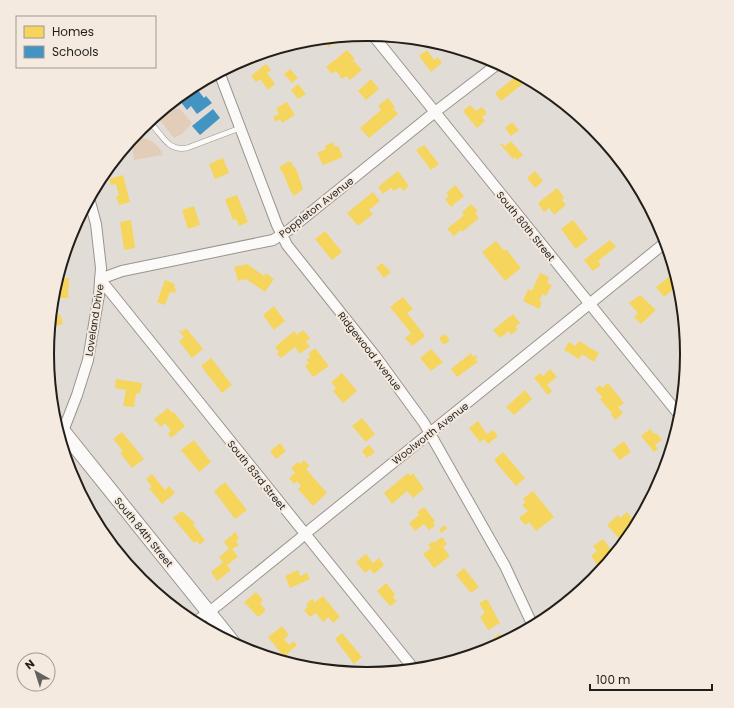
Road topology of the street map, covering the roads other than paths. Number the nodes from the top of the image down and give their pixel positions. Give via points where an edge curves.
1 (378, 42) edge
2 (493, 68) edge
3 (221, 77) edge
4 (435, 112) junction
5 (154, 127) dead end
6 (240, 128) junction
7 (91, 206) edge
8 (282, 235) junction
9 (661, 246) edge
10 (100, 279) junction
11 (589, 304) junction
12 (675, 409) edge
13 (62, 424) edge
14 (430, 433) junction
15 (66, 439) edge
16 (305, 534) junction
17 (208, 612) junction
18 (200, 618) edge
19 (530, 620) edge
20 (225, 633) edge
21 (410, 664) edge

1 - 4 street, South 80th Street
2 - 4 street, Poppleton Avenue
3 - 6 street, Ridgewood Avenue
4 - 8 street, Poppleton Avenue
4 - 11 street, South 80th Street
5 - 6 lane via 169,144 179,149
6 - 8 street, Ridgewood Avenue
7 - 10 street, Loveland Drive via 98,240
8 - 10 street, Poppleton Avenue via 268,242 122,271
8 - 14 street, Ridgewood Avenue via 311,276 376,356
9 - 11 street, Woolworth Avenue
10 - 13 street, Loveland Drive via 88,360 77,395
10 - 16 street, South 83rd Street
11 - 12 street, South 80th Street
11 - 14 street, Woolworth Avenue
14 - 16 street, Woolworth Avenue
14 - 19 street, Ridgewood Avenue via 505,566
15 - 17 main road, South 84th Street
16 - 17 street, Woolworth Avenue
16 - 21 street, South 83rd Street
17 - 18 street, Woolworth Avenue
17 - 20 main road, South 84th Street

